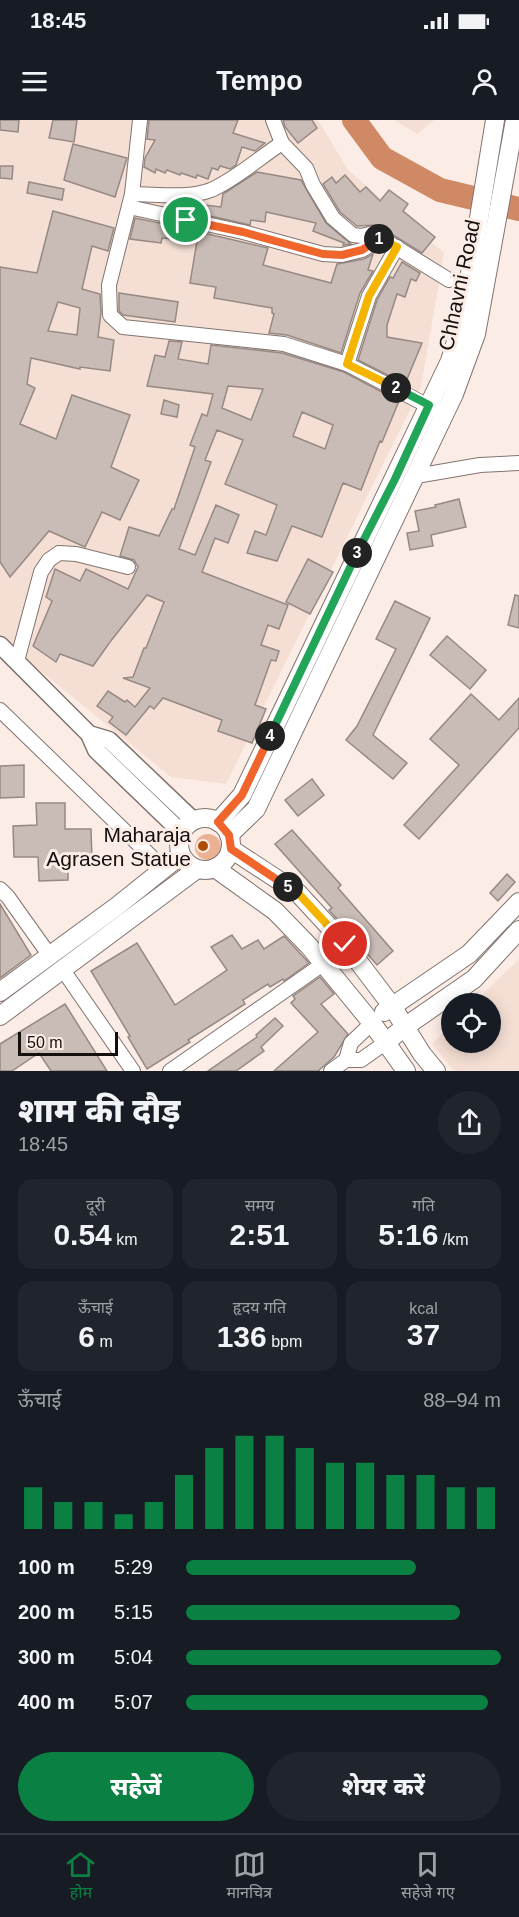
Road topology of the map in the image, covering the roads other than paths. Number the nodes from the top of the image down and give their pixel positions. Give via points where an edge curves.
1 (140, 120) edge
2 (273, 120) edge
3 (504, 122) edge
4 (282, 143) junction
5 (130, 200) junction
6 (381, 238) junction
7 (397, 247) junction
8 (449, 280) dead end
9 (473, 306) junction
10 (347, 364) junction
11 (429, 405) junction
12 (445, 416) junction
13 (519, 462) edge
14 (416, 476) junction
15 (128, 567) dead end
16 (0, 645) edge
17 (17, 662) junction
18 (0, 710) edge
19 (188, 827) junction
20 (226, 835) junction
21 (182, 855) junction
22 (164, 869) junction
23 (206, 869) junction
24 (0, 889) edge
25 (519, 902) edge
26 (519, 930) edge
27 (50, 956) junction
28 (323, 963) junction
29 (63, 970) junction
30 (0, 992) edge
31 (392, 1006) junction
32 (0, 1016) edge
33 (372, 1023) junction
34 (406, 1026) junction
35 (385, 1043) junction
36 (346, 1060) junction
37 (133, 1071) edge
38 (170, 1071) edge
39 (332, 1071) edge
40 (406, 1071) edge
41 (436, 1071) edge

1 - 5 street
2 - 4 street
3 - 9 main road, Chhavni Road
4 - 5 street via 211,190
4 - 6 street via 306,168 333,218 352,235 373,233
5 - 6 street via 323,254 362,250
5 - 10 street via 109,285 110,315 123,327 284,344
6 - 7 street
7 - 8 street
7 - 10 street via 369,296
9 - 11 main road, Chhavni Road via 462,322 450,361
9 - 12 main road, Chhavni Road via 476,334
10 - 11 street
11 - 12 street
11 - 20 main road, Chhavni Road
12 - 14 main road, Chhavni Road
13 - 14 street
14 - 20 main road, Chhavni Road via 256,809
15 - 17 street via 76,554 59,553 49,560 41,572
16 - 17 street
17 - 19 street via 89,734 96,750
18 - 22 street
19 - 20 main road via 210,819
19 - 21 main road via 179,845
20 - 23 main road via 222,864
20 - 31 main road via 298,893 345,944
21 - 22 main road
21 - 23 main road via 191,866
22 - 27 main road
23 - 28 main road via 275,911
23 - 29 main road
24 - 27 street
25 - 31 main road via 469,954
26 - 34 main road via 474,979
27 - 30 main road
28 - 33 main road
28 - 38 street
29 - 32 main road
29 - 37 street
31 - 33 main road
31 - 34 main road
33 - 35 main road
33 - 36 street via 351,1043
34 - 35 main road
34 - 41 main road
35 - 36 street via 361,1060
35 - 40 main road
36 - 39 street

